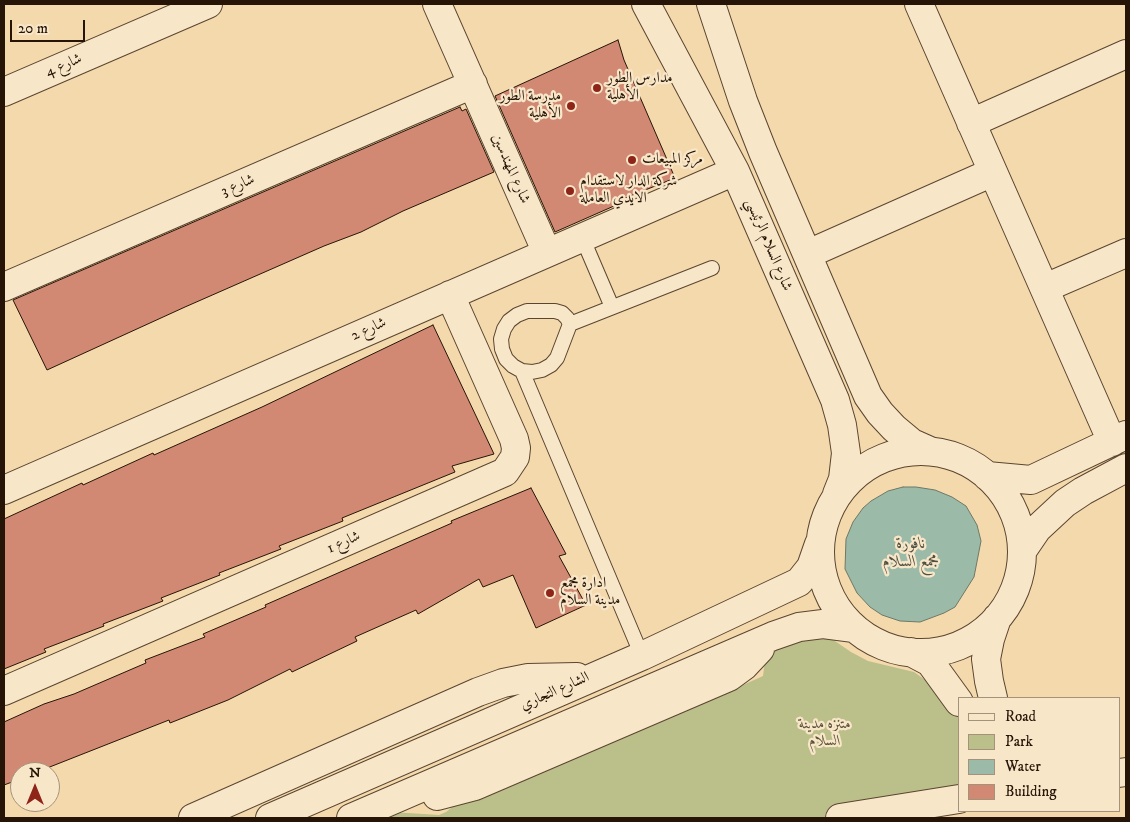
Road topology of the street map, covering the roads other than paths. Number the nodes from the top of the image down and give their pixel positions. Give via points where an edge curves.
1 (208, 4) edge
2 (437, 4) edge
3 (646, 4) edge
4 (711, 4) edge
5 (919, 4) edge
6 (1126, 54) edge
7 (473, 84) junction
8 (4, 92) edge
9 (971, 122) junction
10 (735, 171) junction
11 (993, 172) junction
12 (582, 237) junction
13 (547, 253) junction
14 (1126, 253) edge
15 (808, 254) junction
16 (712, 268) dead end
17 (4, 287) edge
18 (1045, 288) junction
19 (450, 295) junction
20 (612, 307) junction
21 (570, 324) junction
22 (522, 371) junction
23 (1119, 439) edge
24 (930, 451) junction
25 (1126, 468) edge
26 (987, 476) junction
27 (4, 490) edge
28 (835, 498) junction
29 (820, 543) junction
30 (1022, 551) junction
31 (997, 618) junction
32 (854, 628) junction
33 (912, 652) junction
34 (642, 656) junction
35 (599, 673) junction
36 (4, 691) edge
37 (993, 697) edge
38 (958, 701) edge
39 (958, 799) edge
40 (357, 816) edge
41 (193, 818) edge
42 (270, 818) edge
43 (840, 818) edge

1 - 8 street, شارع 4
2 - 7 street, شارع المهندسين
3 - 10 street, شارع السلام الرئيسي
4 - 15 street via 743,101
5 - 9 street
6 - 9 street
7 - 13 street, شارع المهندسين
7 - 17 street, شارع 3
9 - 11 street
10 - 12 street, شارع 2
10 - 28 street, شارع السلام الرئيسي via 835,400 846,453 843,479
11 - 15 street
11 - 18 street
12 - 13 street, شارع 2
12 - 20 lane
13 - 19 street, شارع 2
14 - 18 street
15 - 24 street via 868,396 894,428 912,443
16 - 20 lane
18 - 23 street
19 - 27 street, شارع 2
19 - 36 street, شارع 1 via 514,439 515,457 505,472
20 - 21 lane
21 - 22 lane via 558,358 551,365 542,370
21 - 22 lane via 562,313 555,311 527,311 509,321 501,339 502,349 513,366
22 - 34 lane
23 - 26 street via 1031,480
24 - 26 street via 960,459
24 - 28 street via 893,455 876,462 860,471
25 - 30 street via 1065,503 1037,529
26 - 30 street via 1015,514
28 - 29 street via 827,512
29 - 32 street via 822,574 827,590 843,617
29 - 34 street, الشارع التجاري via 811,567 799,582
30 - 31 street via 1014,591
31 - 33 street via 979,634 958,645
31 - 37 street via 986,659
32 - 33 street via 881,644
32 - 40 street via 823,624 799,627 773,636
33 - 38 street via 930,662
34 - 35 street, الشارع التجاري
35 - 41 street via 503,683
35 - 42 street, الشارع التجاري
39 - 43 street

